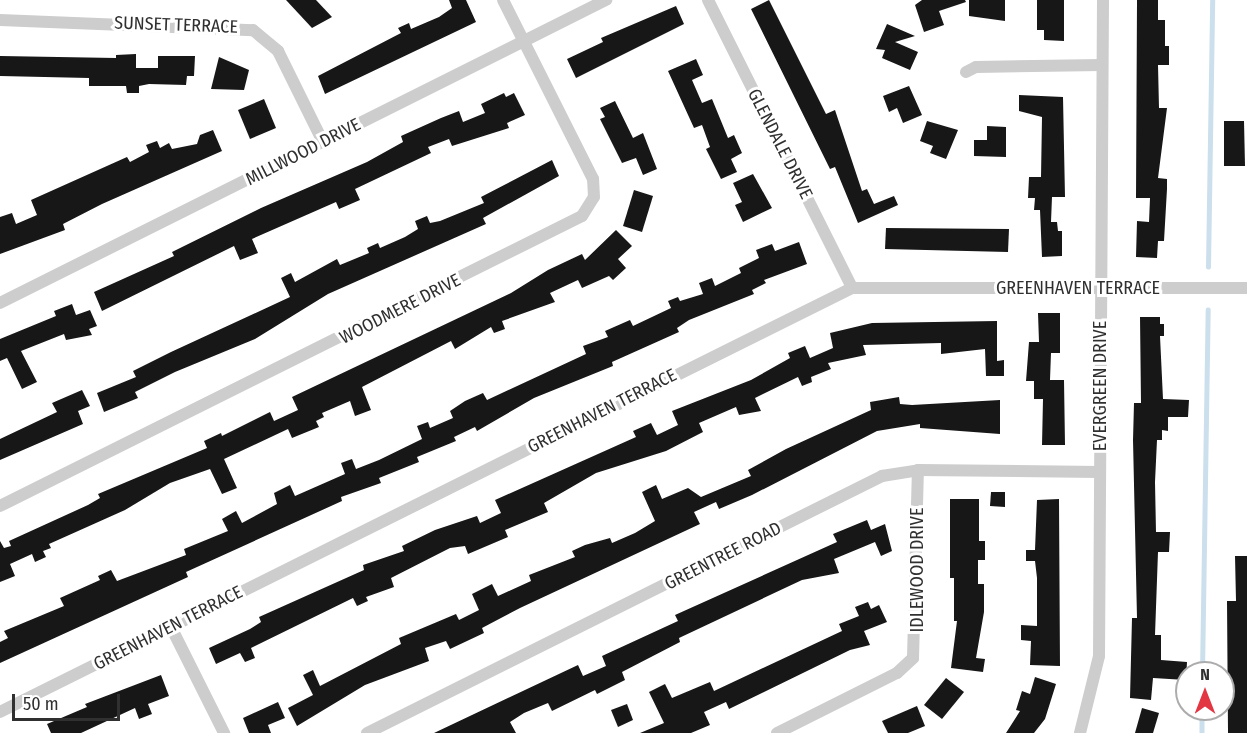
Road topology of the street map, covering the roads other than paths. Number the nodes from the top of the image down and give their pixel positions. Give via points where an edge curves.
1 (503, 0) edge
2 (606, 0) edge
3 (708, 0) edge
4 (1103, 0) edge
5 (0, 20) edge
6 (523, 41) junction
7 (1102, 65) junction
8 (966, 72) dead end
9 (323, 142) junction
10 (852, 288) junction
11 (1101, 288) junction
12 (1247, 288) edge
13 (0, 303) edge
14 (918, 470) junction
15 (1100, 472) junction
16 (0, 506) edge
17 (171, 627) junction
18 (0, 712) edge
19 (224, 733) edge
20 (367, 733) edge
21 (777, 733) edge
22 (1080, 733) edge

1 - 6 street, WOODMERE DRIVE
2 - 6 street, MILLWOOD DRIVE
3 - 10 street, GLENDALE DRIVE
4 - 7 street, EVERGREEN DRIVE
5 - 9 street, SUNSET TERRACE via 253,30 278,51
6 - 9 street, MILLWOOD DRIVE
6 - 16 street, WOODMERE DRIVE via 592,179 594,197 582,216
7 - 8 street via 976,67
7 - 11 street, EVERGREEN DRIVE
9 - 13 street, MILLWOOD DRIVE
10 - 11 street, GREENHAVEN TERRACE
10 - 17 street, GREENHAVEN TERRACE
11 - 12 street, GREENHAVEN TERRACE
11 - 15 street, EVERGREEN DRIVE
14 - 15 street, GREENTREE ROAD
14 - 20 street, GREENTREE ROAD via 882,476
14 - 21 street, IDLEWOOD DRIVE via 913,658 897,673
15 - 22 street, EVERGREEN DRIVE via 1099,656
17 - 18 street, GREENHAVEN TERRACE
17 - 19 street

